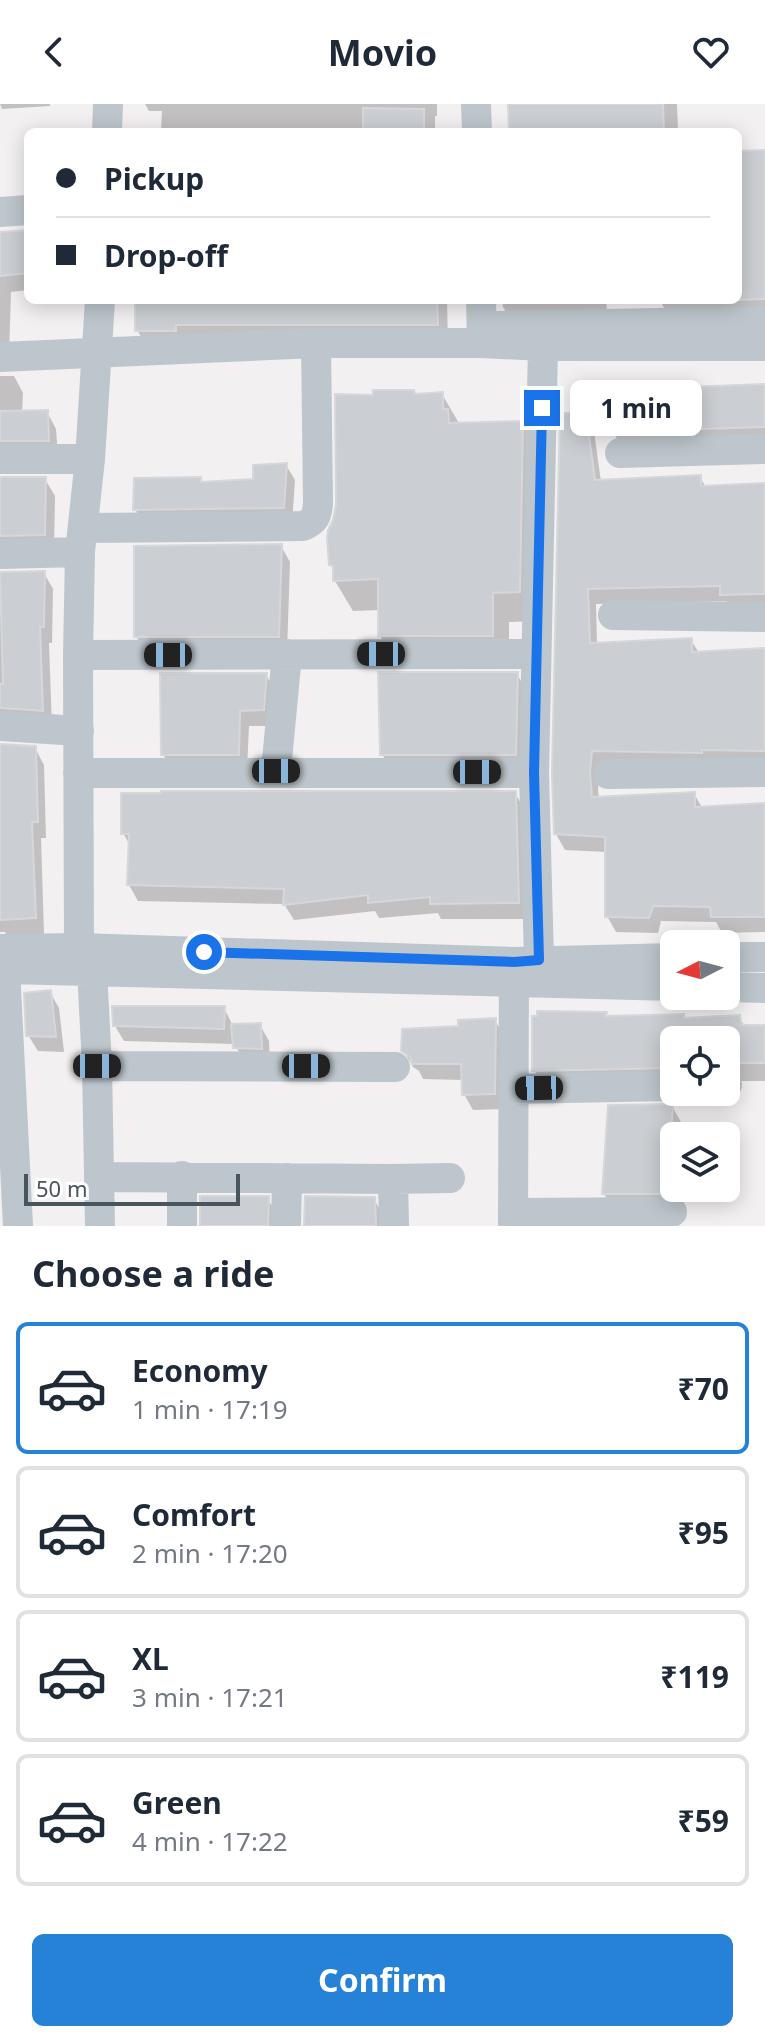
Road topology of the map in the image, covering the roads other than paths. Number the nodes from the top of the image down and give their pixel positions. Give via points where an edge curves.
1 (108, 104) edge
2 (476, 104) edge
3 (107, 128) edge
4 (477, 128) edge
5 (24, 210) edge
6 (0, 212) edge
7 (100, 304) edge
8 (765, 321) edge
9 (482, 323) edge
10 (316, 343) junction
11 (543, 346) junction
12 (765, 346) edge
13 (97, 353) junction
14 (0, 357) edge
15 (765, 449) edge
16 (620, 453) dead end
17 (0, 459) edge
18 (90, 459) junction
19 (82, 540) junction
20 (0, 554) edge
21 (613, 615) dead end
22 (765, 617) edge
23 (287, 654) junction
24 (536, 654) junction
25 (78, 655) junction
26 (0, 726) edge
27 (79, 731) junction
28 (276, 771) junction
29 (765, 772) edge
30 (78, 773) junction
31 (534, 773) junction
32 (608, 774) dead end
33 (740, 957) edge
34 (765, 957) edge
35 (2, 959) edge
36 (86, 959) junction
37 (660, 959) edge
38 (522, 968) junction
39 (660, 984) edge
40 (740, 987) edge
41 (765, 988) edge
42 (97, 1066) junction
43 (395, 1067) dead end
44 (660, 1086) edge
45 (512, 1089) junction
46 (182, 1176) junction
47 (100, 1177) junction
48 (287, 1178) junction
49 (450, 1178) dead end
50 (393, 1179) junction
51 (672, 1212) dead end
52 (513, 1219) edge
53 (18, 1226) edge
54 (100, 1226) edge
55 (182, 1226) edge
56 (286, 1226) edge
57 (394, 1226) edge

1 - 3 street
2 - 4 street
5 - 6 street
7 - 13 street
8 - 9 street
9 - 10 street
9 - 11 street
10 - 13 street
10 - 19 street via 318,503 312,522
11 - 12 street
11 - 24 street
13 - 14 street
13 - 18 street
15 - 16 street
17 - 18 street
18 - 19 street
19 - 20 street
19 - 25 street
21 - 22 street
23 - 24 street
23 - 25 street
23 - 28 street
24 - 31 street
25 - 27 street
26 - 27 street
27 - 30 street
28 - 30 street
28 - 31 street
29 - 32 street
30 - 36 street
31 - 38 street
33 - 34 street
35 - 36 street
35 - 53 street
36 - 38 street
36 - 42 street
37 - 38 street
38 - 39 street
38 - 45 street
40 - 41 street
42 - 43 street
42 - 47 street
44 - 45 street
45 - 52 street
46 - 47 street
46 - 48 street
46 - 55 street
47 - 54 street
48 - 50 street
48 - 56 street
49 - 50 street
50 - 57 street
51 - 52 street

